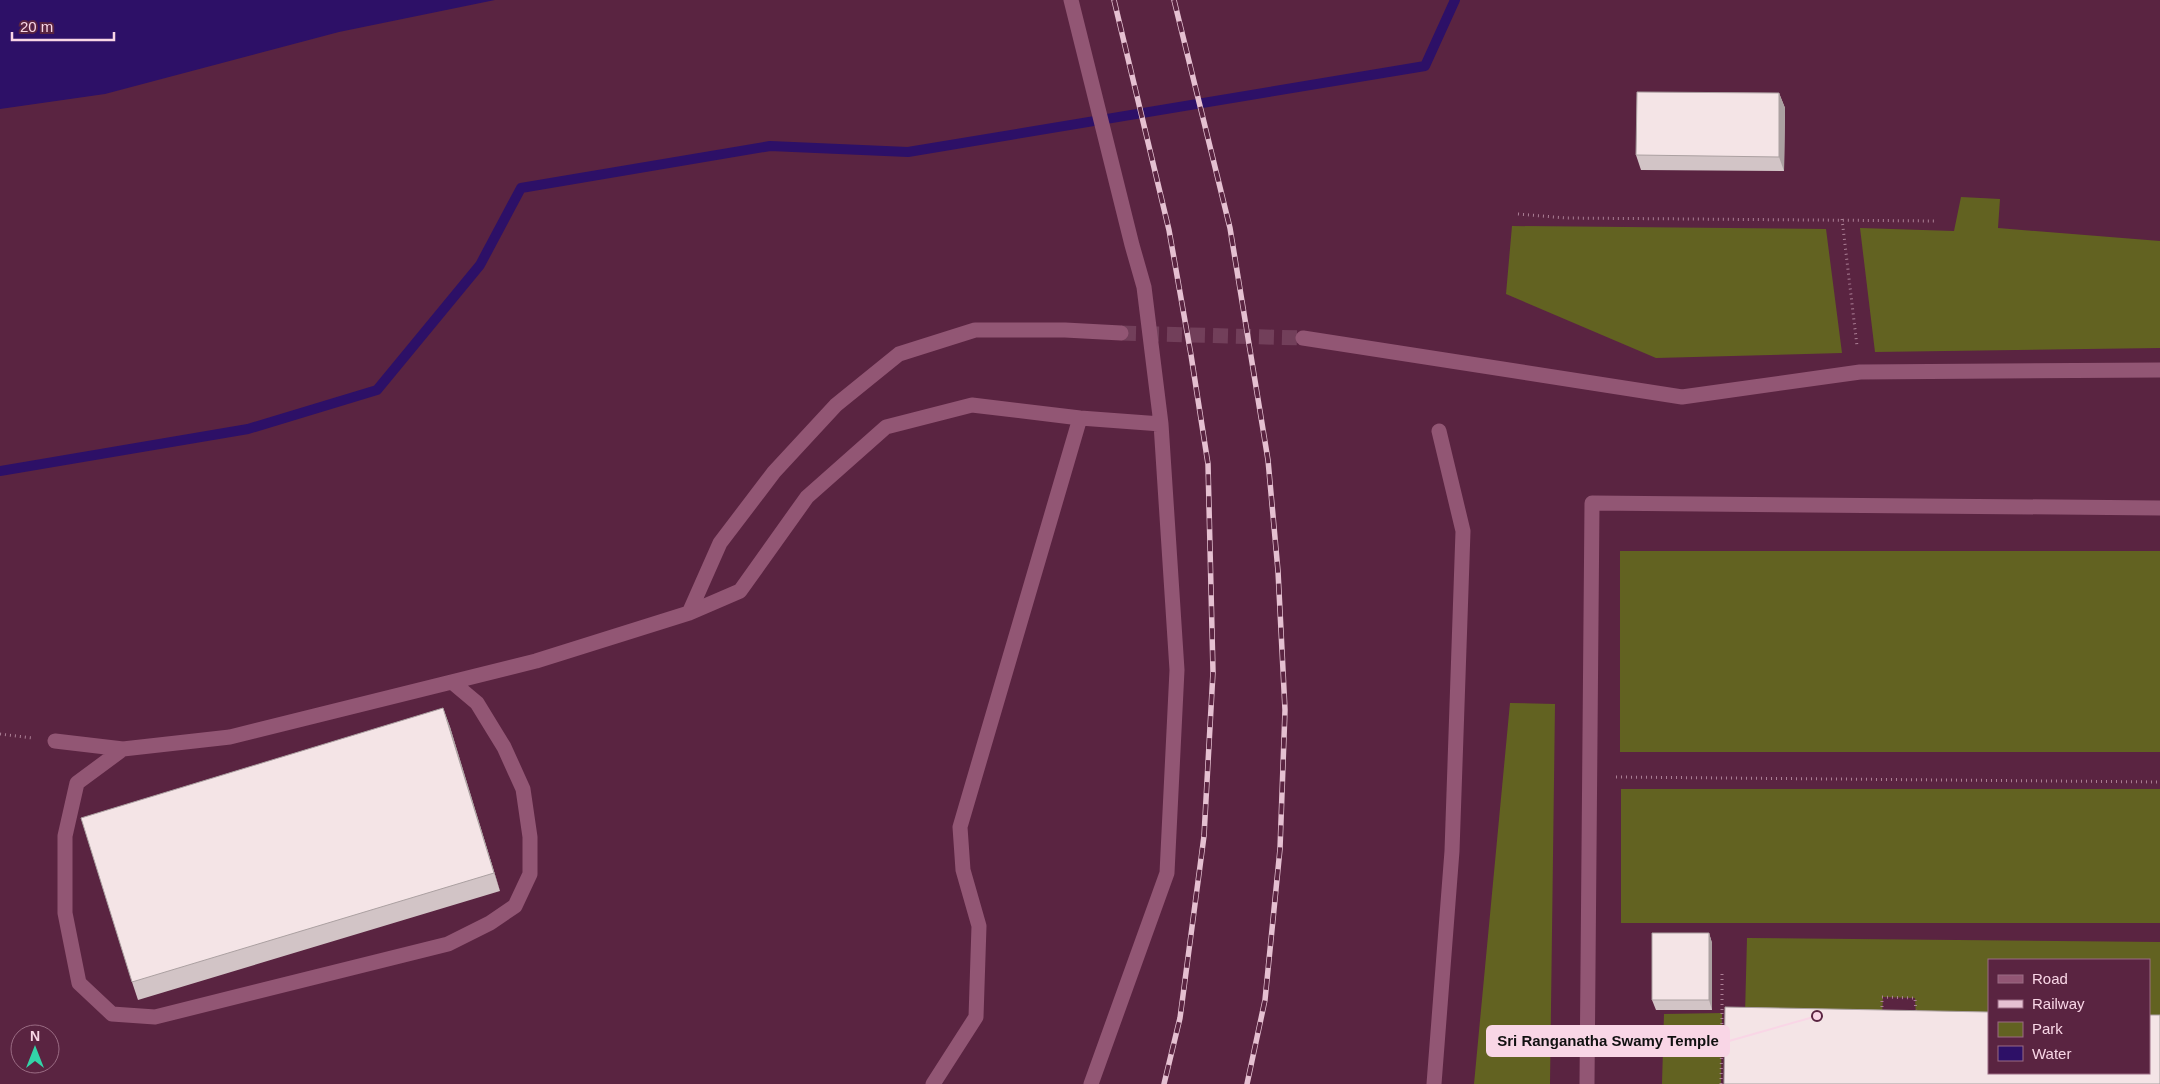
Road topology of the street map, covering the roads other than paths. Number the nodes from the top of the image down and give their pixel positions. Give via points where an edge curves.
1 (1071, 0) edge
2 (1121, 333) tunnel mouth
3 (1303, 338) tunnel mouth
4 (2160, 370) edge
5 (1080, 418) junction
6 (1161, 424) junction
7 (1439, 431) dead end
8 (2160, 508) edge
9 (689, 613) junction
10 (452, 682) junction
11 (55, 741) road end
12 (122, 749) junction
13 (933, 1084) edge
14 (1091, 1084) edge
15 (1434, 1084) edge
16 (1587, 1084) edge

1 - 6 street via 1144,288
2 - 9 street via 975,330 899,354 836,405 774,472 720,543
3 - 4 street via 1682,397 1860,372
5 - 6 street
5 - 9 street via 972,405 886,427 807,497 740,591
5 - 13 street via 960,827 963,870 979,926 976,1017
6 - 14 street via 1177,670 1167,873
7 - 15 street via 1463,532 1452,851
8 - 16 street via 1592,503
9 - 10 street via 536,661
10 - 12 street via 230,737
10 - 12 street via 477,703 504,747 523,789 530,837 530,874 515,906 448,944 155,1017 112,1014 79,983 65,913 65,836 77,784
11 - 12 street

